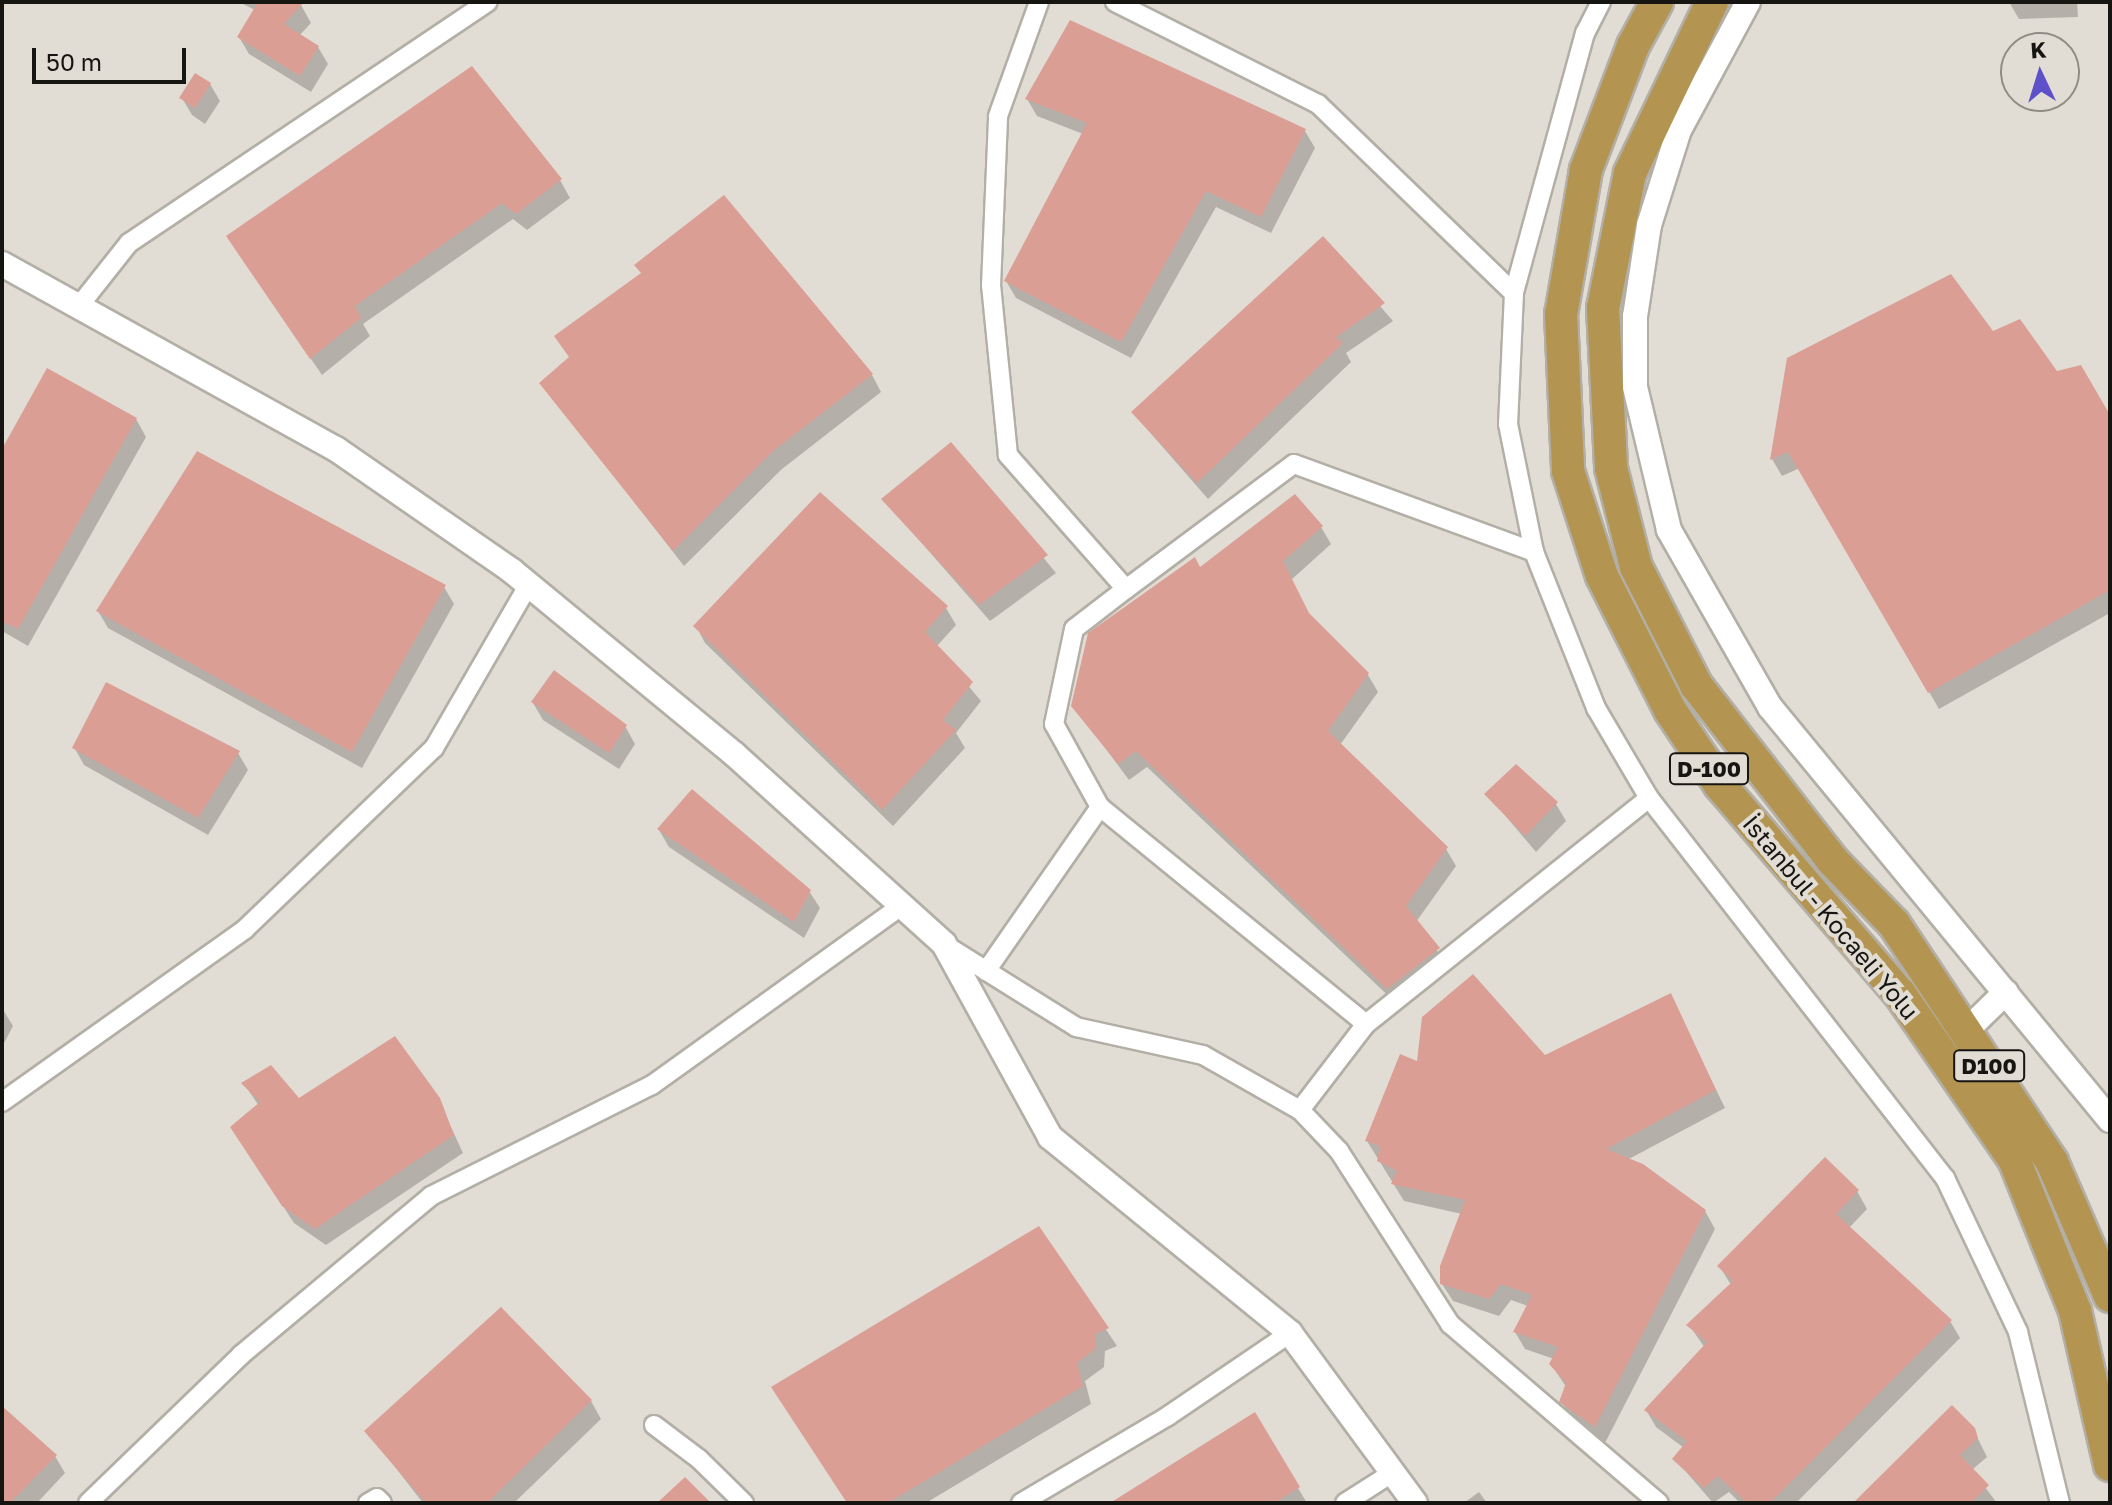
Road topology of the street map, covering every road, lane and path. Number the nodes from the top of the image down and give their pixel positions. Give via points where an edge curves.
1 (488, 2) edge
2 (1039, 2) edge
3 (1115, 2) edge
4 (1601, 2) edge
5 (1657, 2) edge
6 (1712, 2) edge
7 (1748, 2) edge
8 (2, 264) edge
9 (1514, 293) junction
10 (79, 306) junction
11 (1534, 552) junction
12 (529, 584) junction
13 (1126, 589) junction
14 (1649, 798) junction
15 (1100, 807) junction
16 (1832, 860) joint
17 (901, 906) junction
18 (944, 944) junction
19 (986, 971) junction
20 (2006, 992) junction
21 (1366, 1024) junction
22 (1965, 1032) junction
23 (2, 1102) edge
24 (1300, 1110) junction
25 (2110, 1120) edge
26 (2110, 1296) edge
27 (1290, 1333) junction
28 (654, 1425) dead end
29 (2110, 1465) edge
30 (1392, 1473) junction
31 (88, 1503) edge
32 (368, 1503) edge
33 (382, 1503) edge
34 (744, 1503) edge
35 (1021, 1503) edge
36 (1345, 1503) edge
37 (1415, 1503) edge
38 (1659, 1503) edge
39 (2060, 1503) edge

1 - 10 street via 129,243
2 - 13 street via 998,116 991,286 1008,455
3 - 9 street via 1318,104
4 - 9 street via 1585,33
5 - 29 highway, İstanbul - Kocaeli Yolu / D-100 via 1633,46 1586,170 1561,314 1568,471 1602,576 1670,710 1720,785 1900,994 2014,1159 2075,1311
6 - 16 highway, D-100 via 1630,173 1603,308 1611,468 1636,567 1696,685
7 - 20 street via 1679,130 1649,225 1635,316 1635,387 1669,530 1770,707
8 - 10 street
9 - 11 street via 1508,424
10 - 12 street via 336,449
11 - 13 street via 1294,464
11 - 14 street via 1596,708
12 - 17 street via 734,754
12 - 23 street via 434,748 245,929
13 - 15 street via 1074,629 1054,724
14 - 21 street
14 - 39 street via 1945,1178 2018,1332
15 - 19 street
15 - 21 street
16 - 22 highway, D100 via 1894,924
17 - 18 street
17 - 31 street via 652,1085 431,1196 241,1355
18 - 19 street
18 - 27 street via 1050,1137
19 - 24 street via 1076,1027 1203,1055
20 - 22 street
20 - 25 street
21 - 24 street
22 - 26 highway, D100 via 2052,1162
24 - 38 street via 1339,1151 1450,1324
27 - 30 street
27 - 35 street via 1168,1416
28 - 34 street
30 - 36 street
30 - 37 street
32 - 33 street via 377,1498

